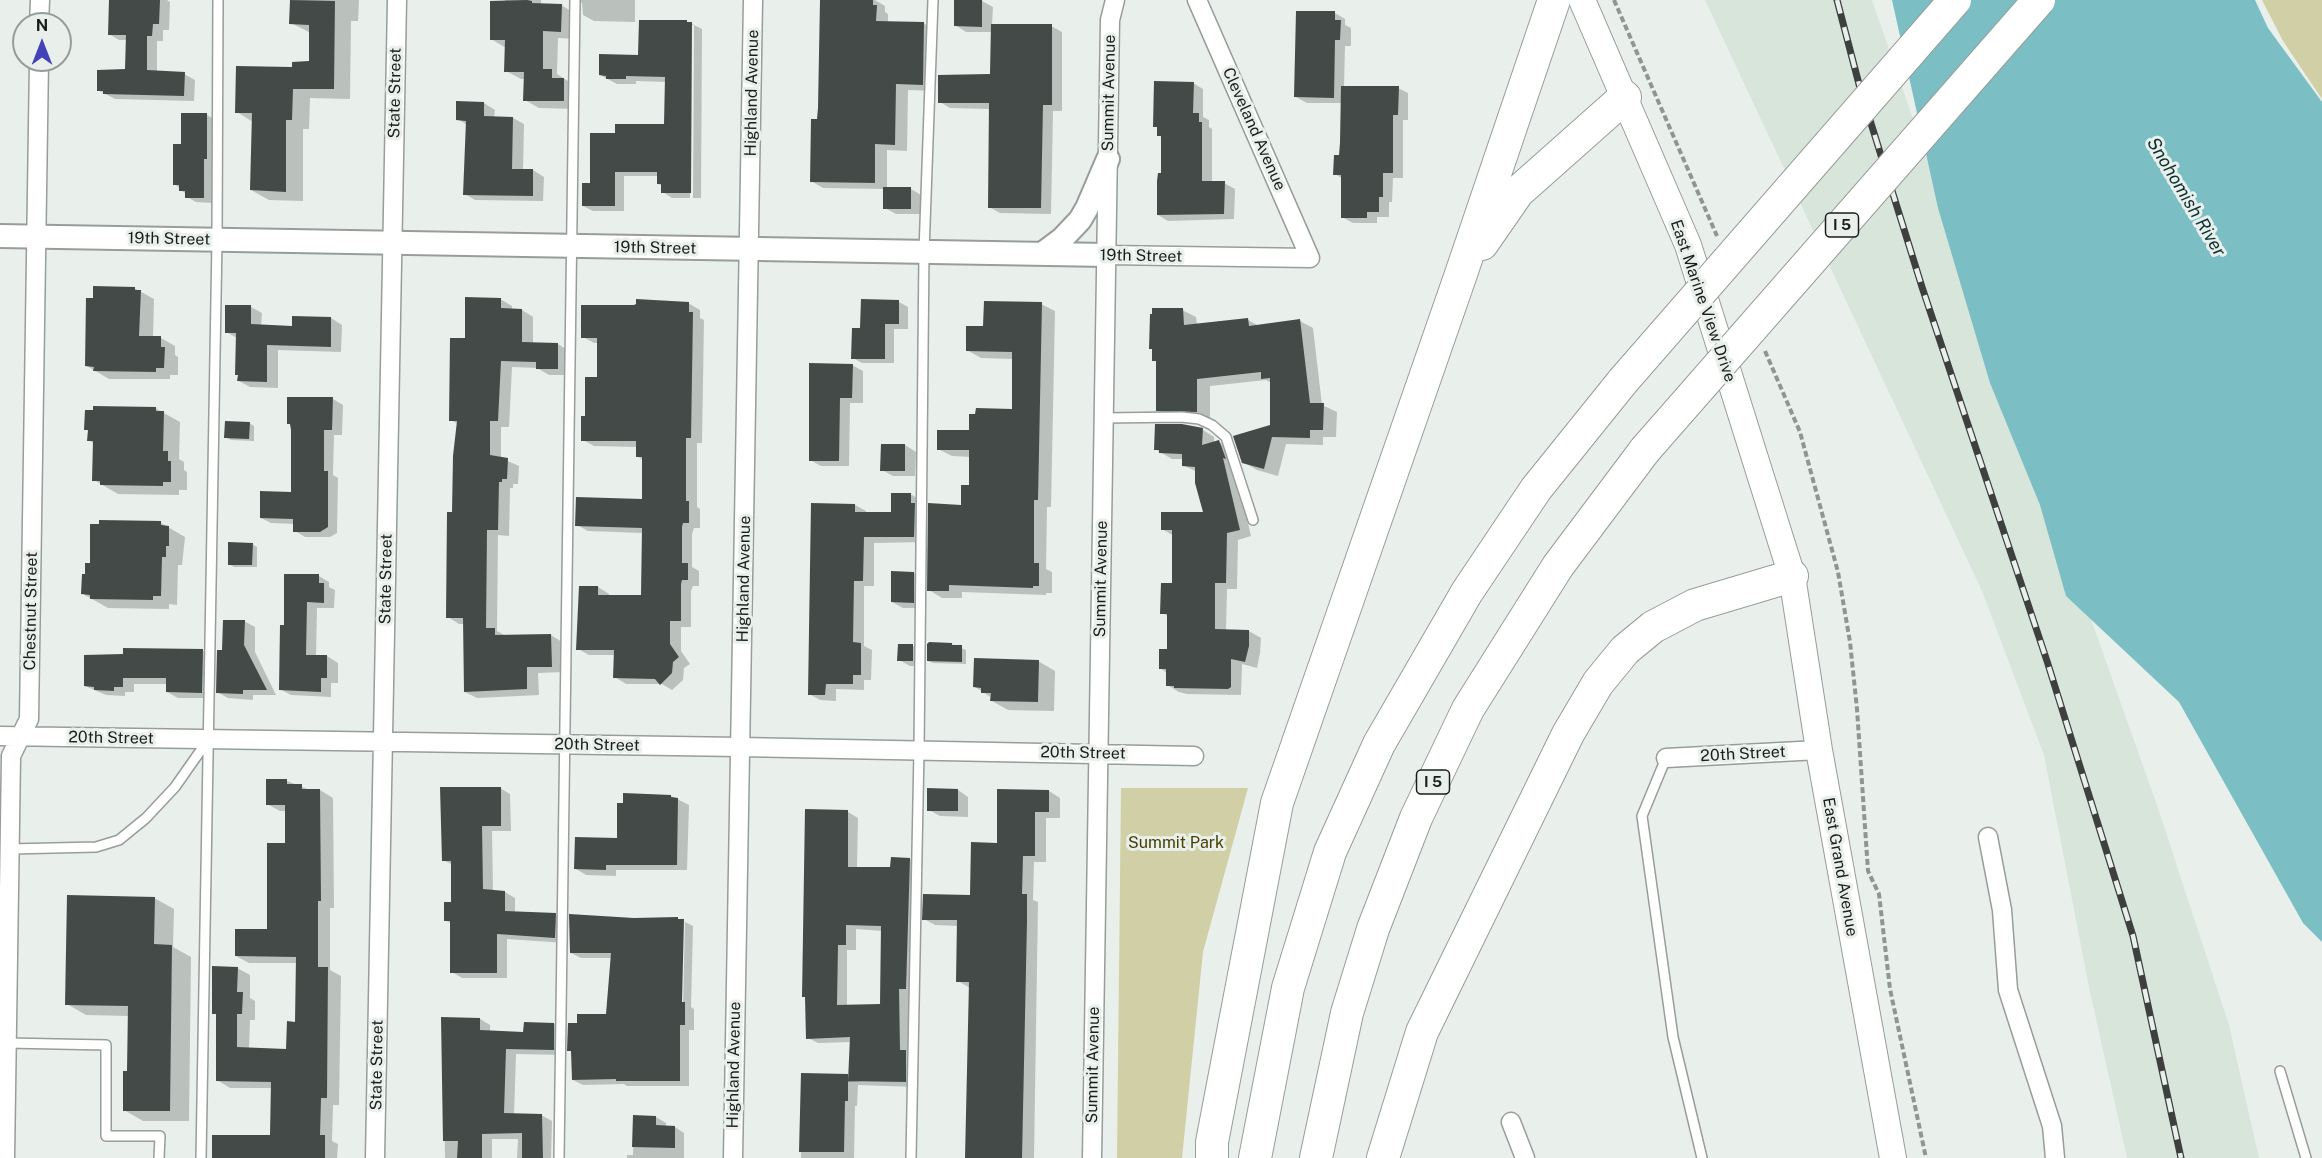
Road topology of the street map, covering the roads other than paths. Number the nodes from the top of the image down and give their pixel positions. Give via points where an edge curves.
1 (218, 0) edge
2 (397, 0) edge
3 (575, 0) edge
4 (753, 0) edge
5 (933, 0) edge
6 (1115, 0) edge
7 (1197, 0) edge
8 (1554, 0) edge
9 (1582, 0) edge
10 (1955, 0) edge
11 (2038, 0) edge
12 (39, 72) edge
13 (1624, 98) junction
14 (1108, 159) junction
15 (0, 236) edge
16 (36, 237) junction
17 (217, 240) junction
18 (392, 243) junction
19 (572, 246) junction
20 (750, 249) junction
21 (924, 252) junction
22 (1042, 254) junction
23 (1107, 255) junction
24 (1310, 258) joint
25 (1461, 274) junction
26 (1104, 418) junction
27 (1253, 520) dead end
28 (1792, 576) junction
29 (0, 736) edge
30 (22, 737) junction
31 (208, 740) junction
32 (383, 742) junction
33 (565, 744) junction
34 (740, 747) junction
35 (919, 750) junction
36 (1819, 750) junction
37 (1097, 753) junction
38 (1194, 756) dead end
39 (1666, 758) joint
40 (1988, 837) dead end
41 (9, 849) junction
42 (7, 1043) junction
43 (2280, 1071) dead end
44 (1511, 1122) dead end
45 (5, 1158) edge
46 (159, 1158) edge
47 (201, 1158) edge
48 (375, 1158) edge
49 (558, 1158) edge
50 (733, 1158) edge
51 (911, 1158) edge
52 (1092, 1158) edge
53 (1212, 1158) edge
54 (1255, 1158) edge
55 (1316, 1158) edge
56 (1383, 1158) edge
57 (1525, 1158) edge
58 (1702, 1158) edge
59 (1893, 1158) edge
60 (2055, 1158) edge
61 (2306, 1158) edge

1 - 17 lane
2 - 18 street, State Street
3 - 19 lane
4 - 20 street, Highland Avenue
5 - 21 lane
6 - 14 street, Summit Avenue via 1110,20
7 - 24 street, Cleveland Avenue
8 - 25 highway
9 - 13 main road, East Marine View Drive
10 - 54 highway, bridge via 1623,381 1536,489 1467,592 1379,744 1330,852 1288,988
11 - 55 highway, I 5, bridge via 1645,450 1558,566 1468,709 1416,818 1373,929 1347,1013
12 - 16 street, Chestnut Street
13 - 25 highway via 1518,192
13 - 28 main road, East Marine View Drive via 1688,245
14 - 22 street via 1080,220
14 - 23 street, Summit Avenue
15 - 16 street, 19th Street
16 - 17 street, 19th Street
16 - 30 street, Chestnut Street via 29,719
17 - 18 street, 19th Street
17 - 31 lane
18 - 19 street, 19th Street
18 - 32 street, State Street
19 - 20 street, 19th Street
19 - 33 lane
20 - 21 street, 19th Street
20 - 34 street, Highland Avenue
21 - 22 street, 19th Street
21 - 35 lane
22 - 23 street, 19th Street
23 - 24 street, 19th Street
23 - 26 street, Summit Avenue
25 - 53 highway via 1277,803
26 - 27 lane via 1198,418 1212,425 1226,437
26 - 37 street, Summit Avenue
28 - 36 main road, East Grand Avenue
28 - 56 highway via 1695,605 1653,627 1625,650 1598,683 1568,734 1422,1032
29 - 30 street, 20th Street
30 - 31 street, 20th Street
30 - 41 street, Chestnut Street via 11,756
31 - 32 street, 20th Street
31 - 41 lane via 175,787 119,840 96,847
31 - 47 lane
32 - 33 street, 20th Street
32 - 48 street, State Street
33 - 34 street, 20th Street
33 - 49 lane
34 - 35 street, 20th Street
34 - 50 street, Highland Avenue
35 - 37 street, 20th Street
35 - 51 lane
36 - 39 street, 20th Street
36 - 59 main road, East Grand Avenue
37 - 38 street, 20th Street
37 - 52 street, Summit Avenue
39 - 58 lane via 1642,816 1673,1037
40 - 60 street via 2002,910 2008,990 2052,1126
41 - 42 street, Chestnut Street
42 - 45 street, Chestnut Street
42 - 46 lane via 106,1045 106,1136 160,1136
43 - 61 lane
44 - 57 street

